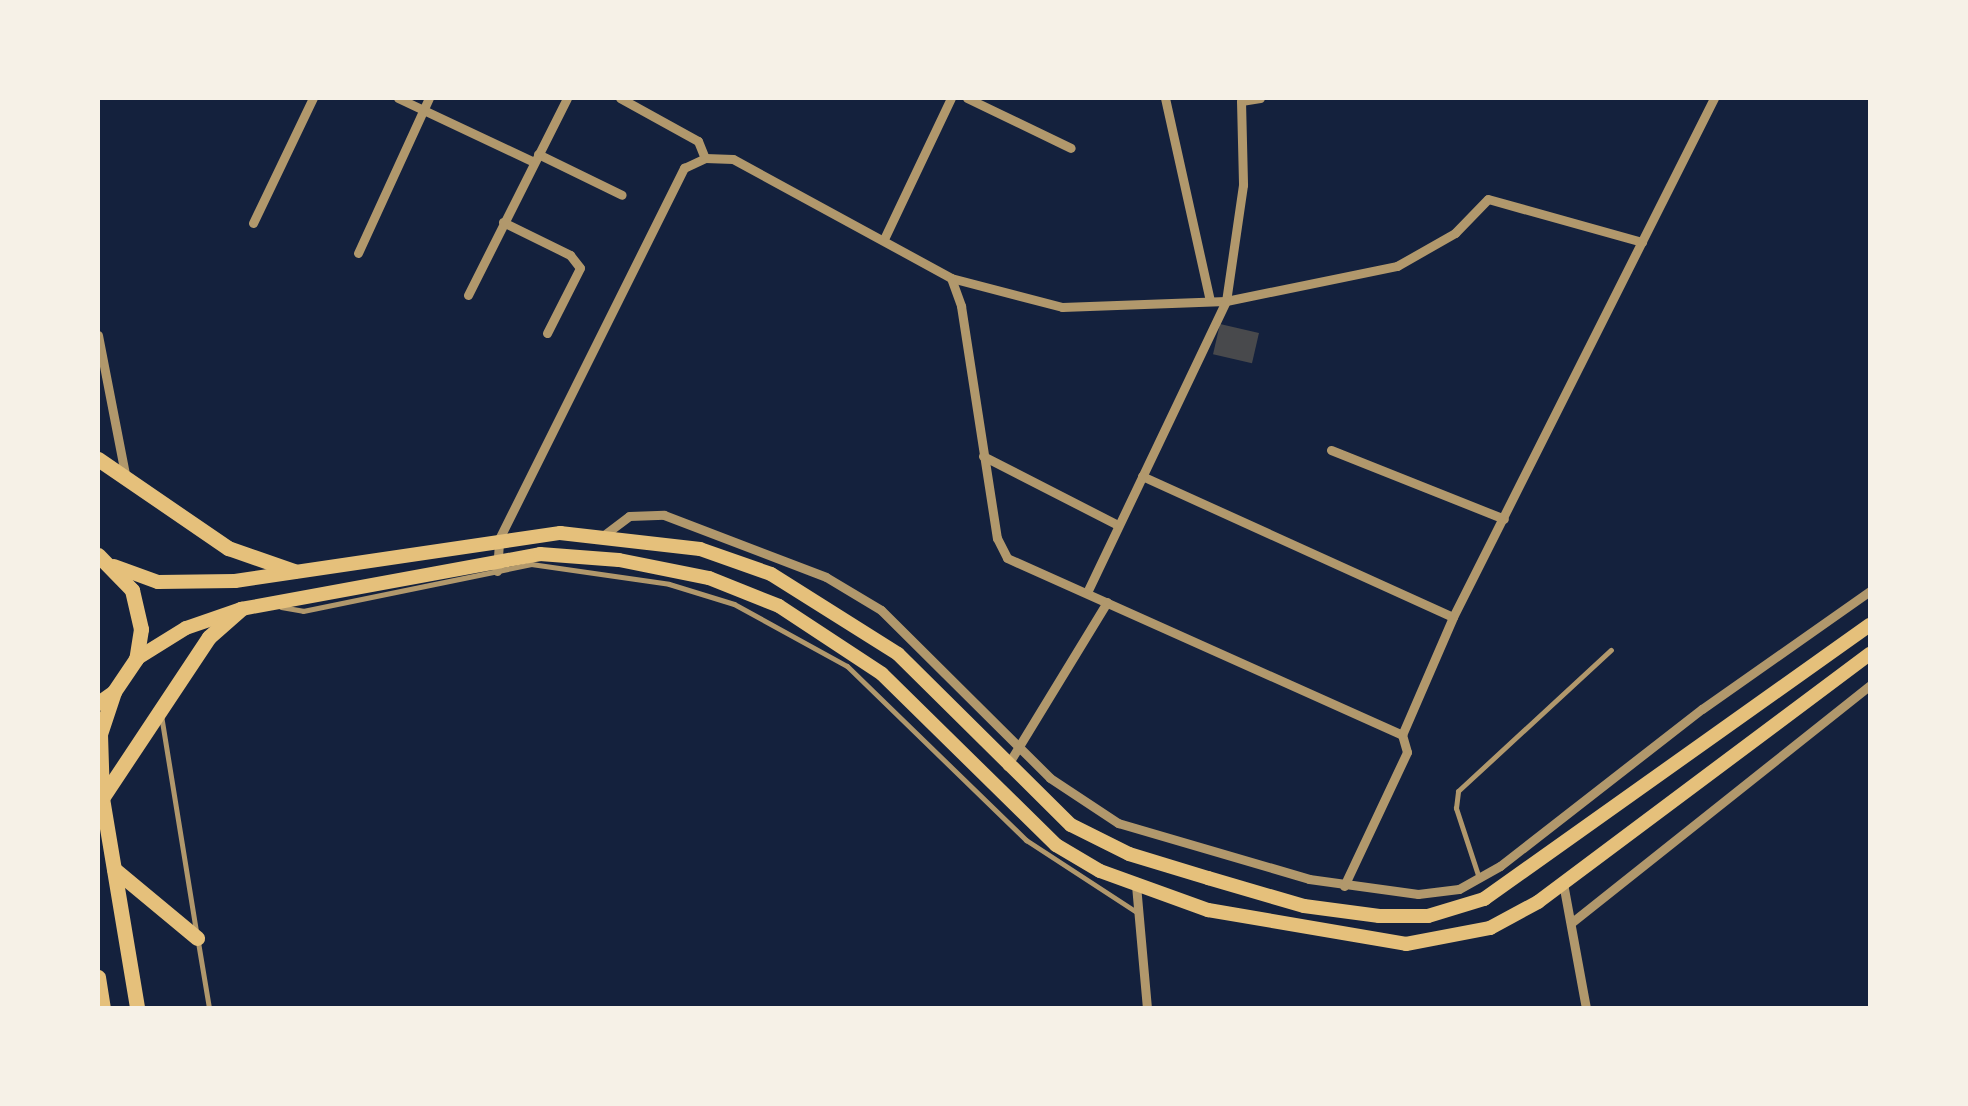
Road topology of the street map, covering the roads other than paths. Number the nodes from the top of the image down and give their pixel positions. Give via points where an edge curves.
1 (313, 98) edge
2 (398, 98) edge
3 (430, 98) edge
4 (567, 98) edge
5 (620, 98) edge
6 (951, 98) edge
7 (967, 98) edge
8 (1165, 98) edge
9 (1260, 98) edge
10 (1714, 98) edge
11 (424, 110) junction
12 (1071, 148) dead end
13 (536, 158) junction
14 (705, 158) junction
15 (622, 195) dead end
16 (504, 222) junction
17 (253, 223) dead end
18 (884, 239) junction
19 (1642, 242) junction
20 (358, 253) dead end
21 (951, 278) junction
22 (468, 295) dead end
23 (1226, 301) junction
24 (1210, 302) junction
25 (547, 334) dead end
26 (98, 335) edge
27 (1331, 450) dead end
28 (982, 456) junction
29 (98, 459) edge
30 (1142, 476) junction
31 (126, 479) junction
32 (1504, 518) junction
33 (1118, 526) junction
34 (604, 536) junction
35 (499, 539) junction
36 (98, 556) edge
37 (114, 566) junction
38 (496, 566) junction
39 (294, 571) junction
40 (1870, 591) edge
41 (1087, 593) junction
42 (1107, 602) junction
43 (241, 608) junction
44 (1453, 617) junction
45 (1870, 626) edge
46 (1611, 650) dead end
47 (1870, 654) edge
48 (136, 660) junction
49 (1870, 685) edge
50 (114, 692) junction
51 (98, 703) edge
52 (160, 712) junction
53 (1402, 734) junction
54 (1018, 748) junction
55 (1007, 767) junction
56 (102, 798) junction
57 (114, 870) junction
58 (1479, 878) junction
59 (1563, 884) junction
60 (1136, 885) junction
61 (1344, 886) junction
62 (1136, 911) junction
63 (1570, 923) junction
64 (197, 938) junction
65 (98, 977) edge
66 (103, 1008) edge
67 (137, 1008) edge
68 (209, 1008) edge
69 (1147, 1008) edge
70 (1586, 1008) edge

1 - 17 street
2 - 11 street
3 - 11 street
4 - 13 street
5 - 14 street via 698,141
6 - 18 street
7 - 12 street
8 - 24 street
9 - 23 street via 1241,101 1241,202
10 - 19 street
11 - 13 street
11 - 20 street
13 - 15 street
13 - 16 street
14 - 18 street via 733,159
14 - 35 street via 684,168
16 - 22 street
16 - 25 street via 570,255 580,268
18 - 21 street
19 - 23 street via 1488,199 1455,232 1397,266
19 - 32 street
21 - 24 street via 1062,306
21 - 28 street via 962,306
23 - 24 street
23 - 30 street
26 - 31 street
27 - 32 street
28 - 33 street
28 - 41 street via 1000,550
29 - 31 highway
30 - 33 street
30 - 44 street
31 - 39 highway via 228,548
32 - 44 street
33 - 41 street
34 - 35 main road
34 - 54 street via 629,516 664,515 826,576 881,610
34 - 55 main road via 700,549 771,574 832,607 898,654
35 - 38 street
35 - 39 main road
36 - 37 highway
37 - 39 main road via 158,582
37 - 48 highway via 132,590 141,629
38 - 43 main road
38 - 60 main road via 540,554 619,560 708,578 778,606 882,674 1056,844
38 - 62 lane via 532,564 669,584 788,630 891,703 1051,860
40 - 58 street
41 - 42 street
42 - 53 street
42 - 54 street
43 - 48 main road via 186,628
43 - 52 highway via 209,638
44 - 53 street
45 - 55 main road via 1528,872 1484,899 1428,916 1304,906 1129,854 1071,825
46 - 58 lane via 1458,791 1456,808
47 - 59 main road
48 - 50 highway
49 - 63 street
50 - 51 highway
50 - 56 highway via 100,734
52 - 56 highway
52 - 64 lane
53 - 61 street via 1408,752
54 - 55 street
54 - 61 street via 1118,823
56 - 57 highway
57 - 64 highway
57 - 67 highway
58 - 61 street via 1459,889 1418,894
59 - 60 main road via 1490,928 1406,944 1208,910
59 - 63 street
60 - 62 street
62 - 69 street
63 - 70 street
64 - 68 lane
65 - 66 highway

